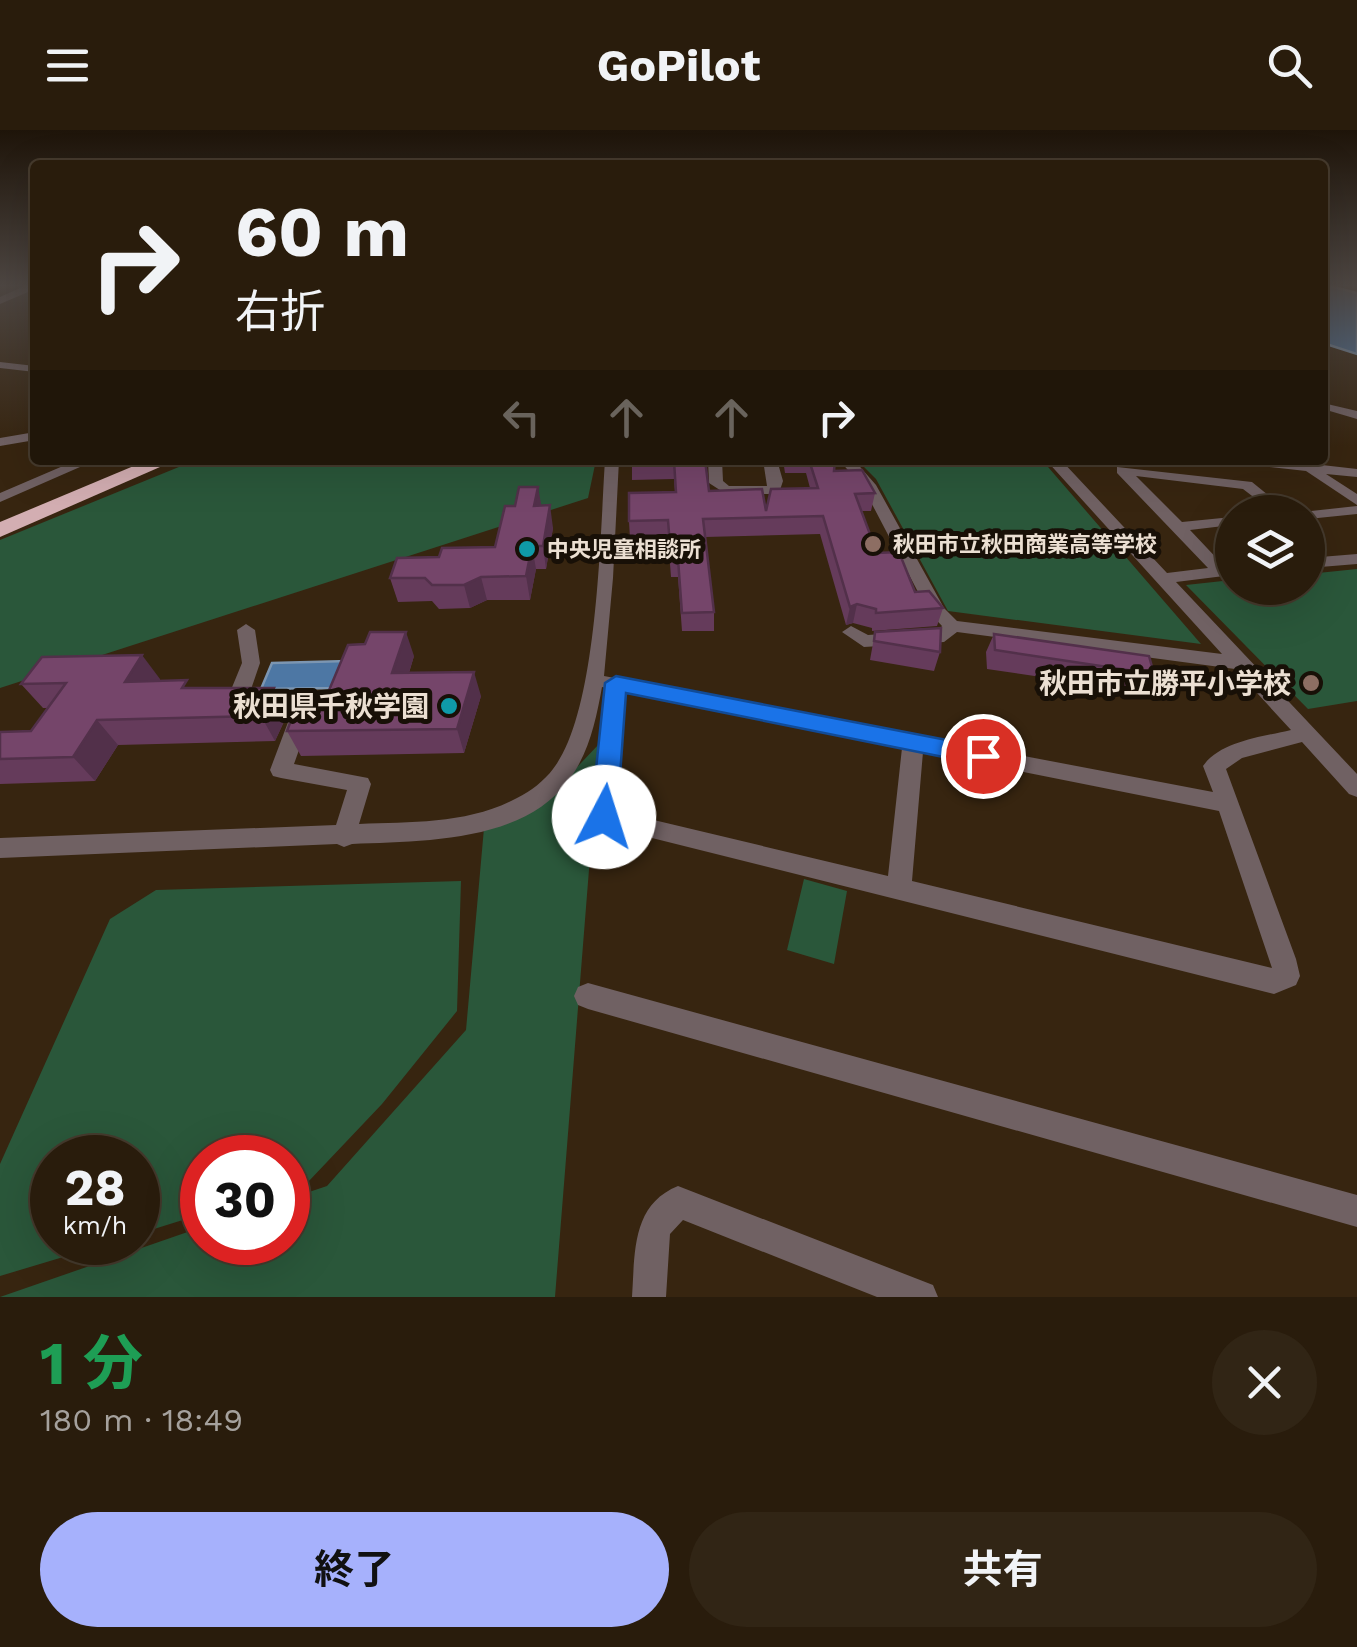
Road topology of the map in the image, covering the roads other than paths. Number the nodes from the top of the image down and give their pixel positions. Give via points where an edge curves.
1 (0, 365) edge
2 (30, 368) edge
3 (1328, 406) edge
4 (1357, 414) edge
5 (30, 437) edge
6 (0, 442) edge
7 (77, 465) edge
8 (131, 465) edge
9 (154, 465) edge
10 (612, 465) edge
11 (714, 465) edge
12 (772, 465) edge
13 (851, 465) edge
14 (1058, 465) edge
15 (1307, 465) edge
16 (1312, 465) edge
17 (1357, 473) edge
18 (1260, 495) edge
19 (0, 498) edge
20 (1357, 500) edge
21 (1357, 510) edge
22 (1325, 513) edge
23 (0, 516) edge
24 (1215, 523) edge
25 (1178, 527) junction
26 (0, 530) edge
27 (1357, 559) edge
28 (1215, 560) edge
29 (1325, 562) edge
30 (1215, 572) edge
31 (1161, 579) junction
32 (952, 626) junction
33 (246, 630) dead end
34 (852, 632) dead end
35 (1239, 663) junction
36 (606, 682) junction
37 (1305, 734) junction
38 (913, 742) junction
39 (1357, 788) edge
40 (1228, 804) junction
41 (344, 837) junction
42 (0, 848) edge
43 (899, 892) junction
44 (588, 996) dead end
45 (1357, 1211) edge
46 (649, 1297) edge
47 (920, 1297) edge

1 - 2 street
3 - 4 street
5 - 6 street
7 - 19 street
8 - 23 highway
9 - 26 highway
10 - 36 street
11 - 12 street via 716,483 726,490 773,490
13 - 32 street via 869,484 937,611
14 - 31 street
15 - 20 street
16 - 17 street
18 - 25 street via 1247,485 1122,470
21 - 22 street
24 - 25 street
25 - 28 street
27 - 29 street
30 - 31 street
31 - 35 street
32 - 34 street via 944,636 864,642
32 - 35 street
33 - 41 street via 251,663 236,702 306,702 281,770 360,784
35 - 37 street
36 - 38 street
36 - 41 street via 561,776 526,805 448,830
36 - 43 street via 604,817
37 - 39 street
37 - 40 street via 1225,756 1214,766
38 - 40 street
38 - 43 street
40 - 43 street via 1283,960 1286,976 1274,981
41 - 42 street
44 - 45 street
46 - 47 street via 654,1227 678,1202

